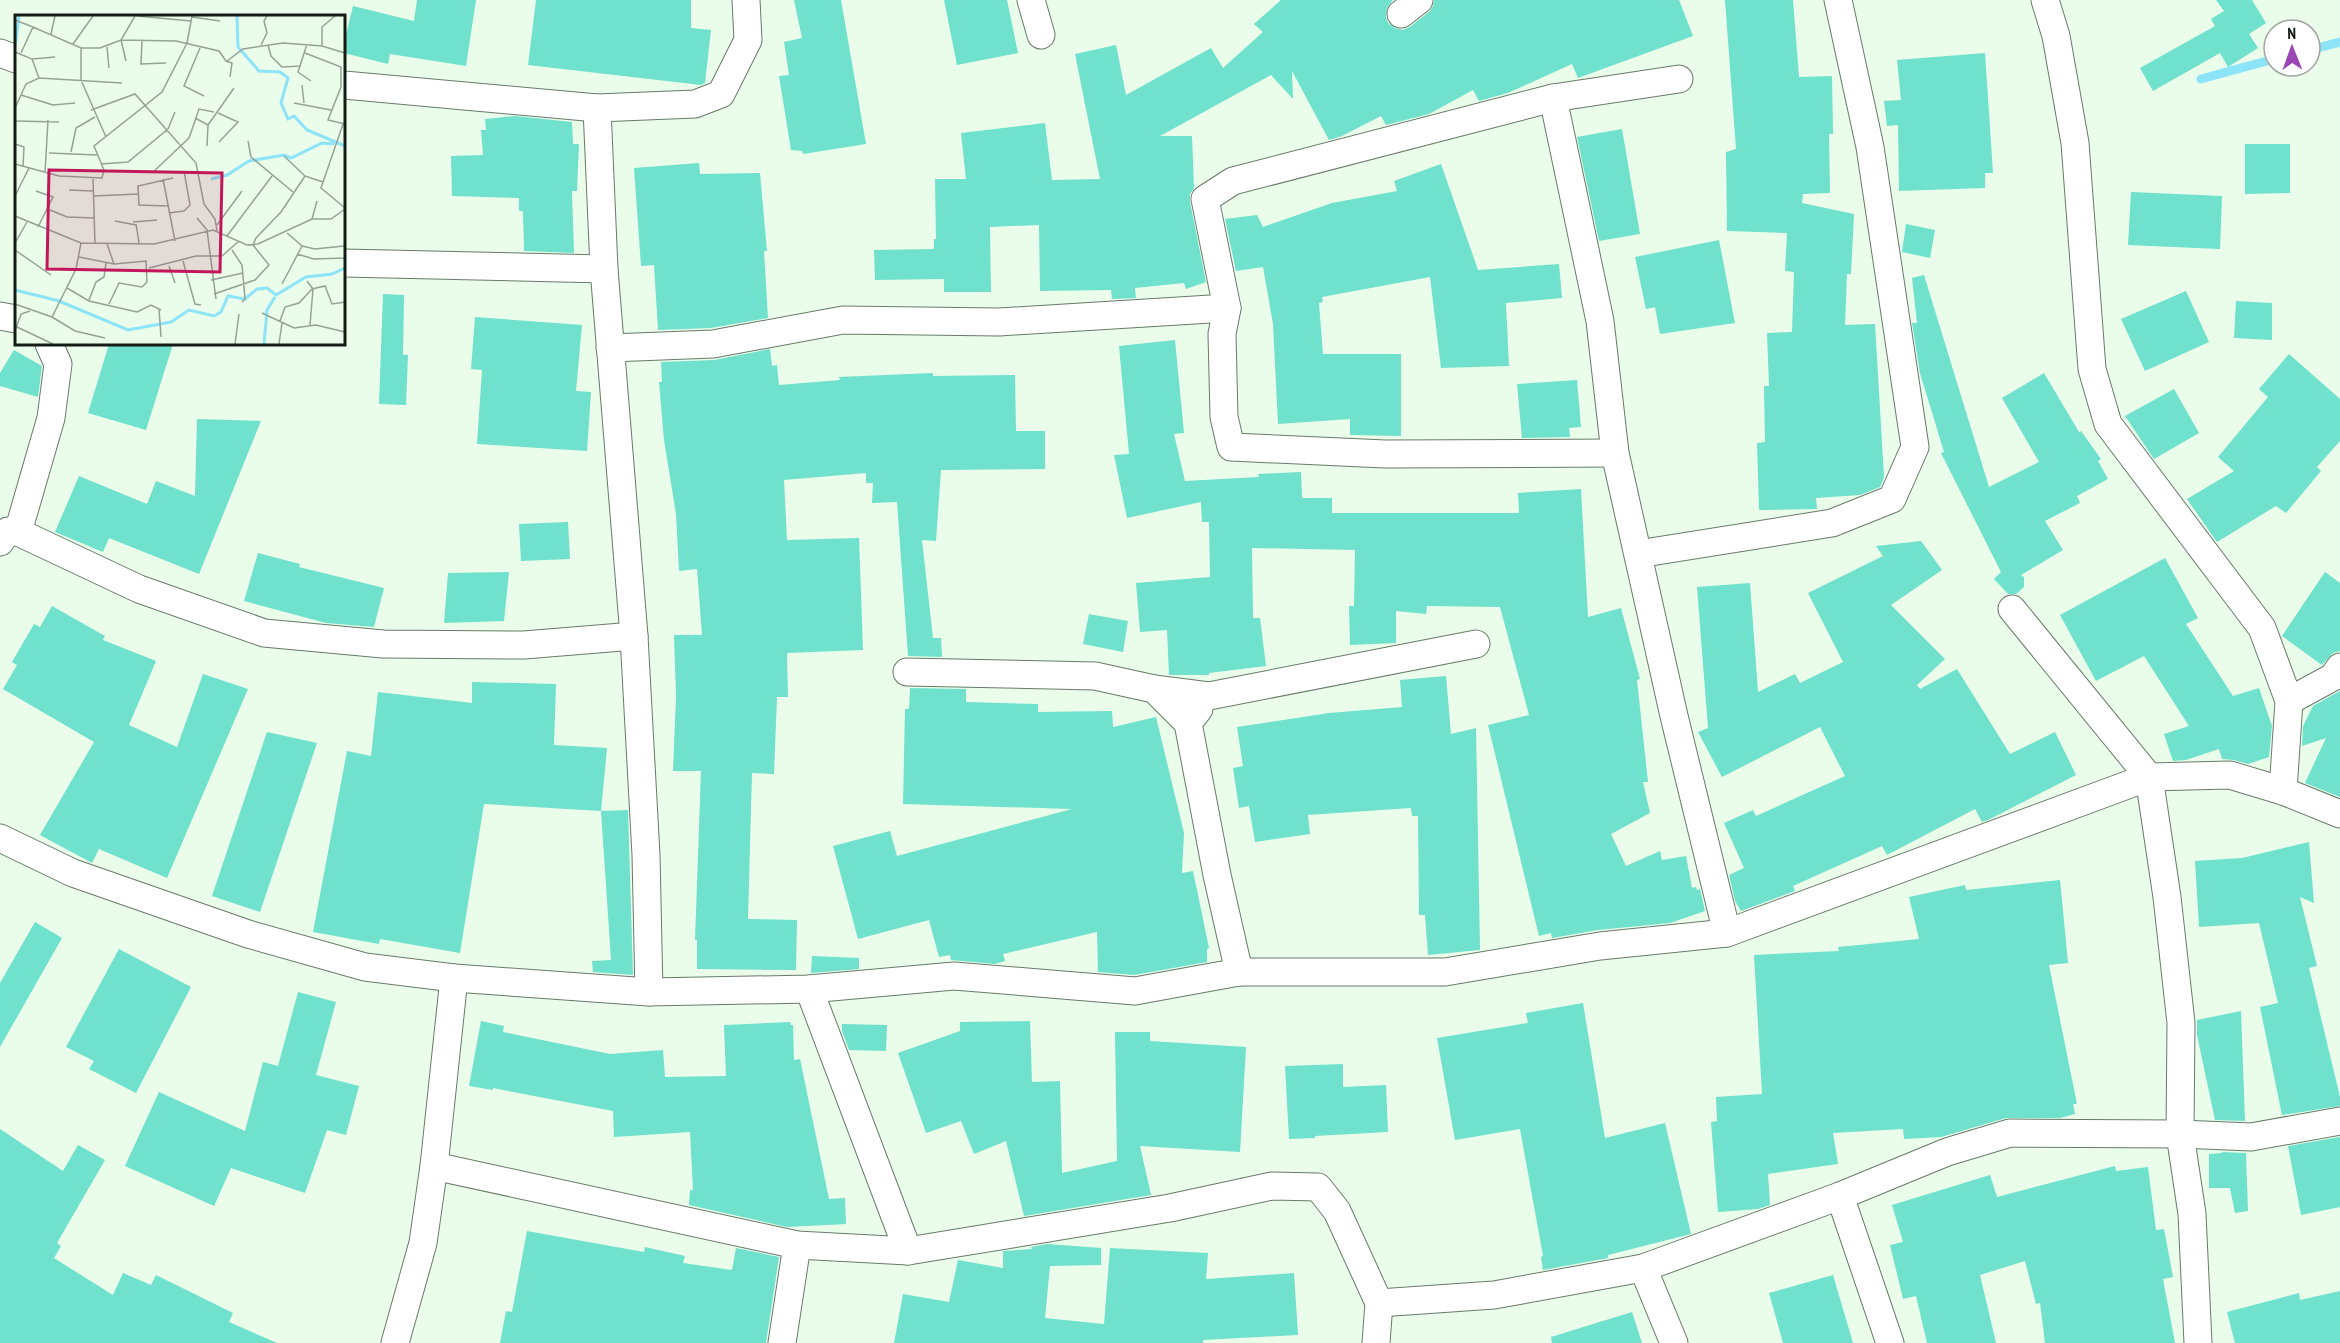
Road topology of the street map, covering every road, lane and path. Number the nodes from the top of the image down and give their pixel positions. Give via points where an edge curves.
1 (746, 0) edge
2 (1031, 0) edge
3 (1838, 0) edge
4 (2045, 0) edge
5 (1041, 35) dead end
6 (0, 53) edge
7 (15, 59) edge
8 (1679, 79) dead end
9 (345, 85) edge
10 (1553, 98) junction
11 (597, 108) junction
12 (345, 263) edge
13 (604, 269) junction
14 (1227, 308) junction
15 (0, 316) edge
16 (15, 319) edge
17 (49, 345) edge
18 (610, 348) junction
19 (1615, 453) junction
20 (9, 537) edge
21 (1638, 554) junction
22 (2012, 609) dead end
23 (634, 636) junction
24 (1476, 644) dead end
25 (2340, 667) edge
26 (907, 672) dead end
27 (1154, 688) junction
28 (1209, 696) junction
29 (2289, 701) junction
30 (1188, 723) junction
31 (2149, 777) junction
32 (2283, 791) junction
33 (2340, 814) edge
34 (0, 838) edge
35 (1726, 933) junction
36 (1239, 972) junction
37 (454, 978) junction
38 (809, 989) junction
39 (649, 992) junction
40 (2340, 1120) edge
41 (2180, 1134) junction
42 (434, 1166) junction
43 (1840, 1196) junction
44 (797, 1245) junction
45 (908, 1251) junction
46 (1643, 1268) junction
47 (1379, 1302) junction
48 (395, 1343) edge
49 (782, 1343) edge
50 (1376, 1343) edge
51 (1674, 1343) edge
52 (1890, 1343) edge
53 (2198, 1343) edge

1 - 11 street via 748,40 721,94 695,104
2 - 5 street
3 - 21 street via 1870,147 1915,447 1892,498 1832,523
4 - 29 street via 2056,36 2075,143 2092,369 2108,424 2262,628
6 - 7 street
8 - 10 street
9 - 11 street
10 - 14 street via 1233,181 1205,199
10 - 19 street via 1600,321
11 - 13 street
12 - 13 street
13 - 18 street
14 - 18 street via 999,322 843,320 713,344
14 - 19 street via 1222,334 1224,417 1231,447 1385,454
15 - 16 street
17 - 20 street via 58,364 51,418
18 - 23 street
19 - 21 street
20 - 23 street via 264,633 395,644 524,645
21 - 35 street
22 - 31 street
23 - 39 street
24 - 28 street
25 - 29 street via 2333,677
26 - 27 street via 1095,676
27 - 28 street
27 - 30 street
28 - 30 street
29 - 32 street
30 - 36 street
31 - 32 street via 2230,775
31 - 35 street
31 - 41 street via 2181,1023
32 - 33 street
34 - 37 street via 73,873 248,934 365,967
35 - 36 street via 1600,946 1445,972
36 - 38 street via 1135,991 954,976
37 - 39 street
37 - 42 street
38 - 39 street
38 - 45 street
40 - 41 street via 2251,1137
41 - 43 street via 2010,1133 1947,1152
41 - 53 street via 2192,1214
42 - 44 street
42 - 48 street via 423,1243
43 - 46 street
43 - 52 street
44 - 45 street
44 - 49 street
45 - 47 street via 1170,1208 1272,1186 1318,1187 1337,1211
46 - 47 street via 1494,1294
46 - 51 street
47 - 50 street

